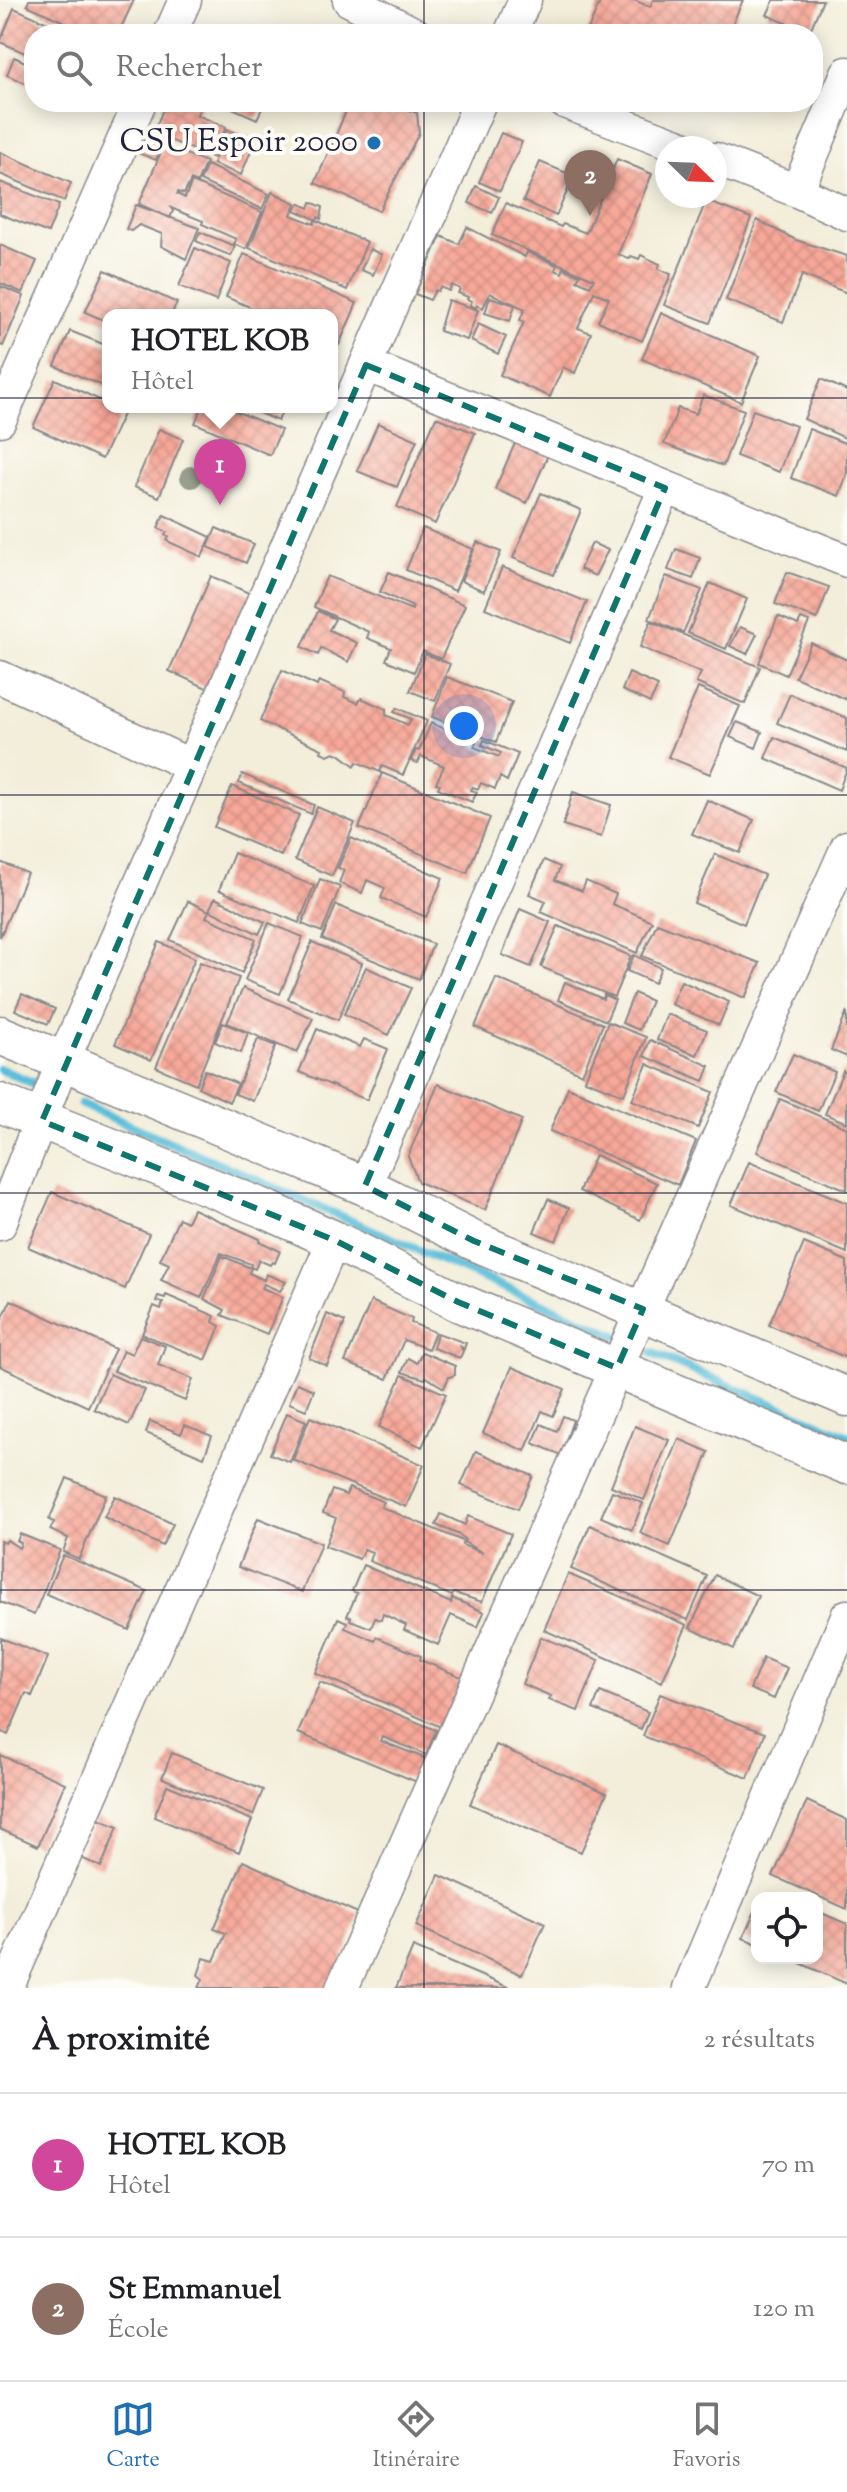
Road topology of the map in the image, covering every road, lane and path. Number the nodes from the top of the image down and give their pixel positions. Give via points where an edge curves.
1 (185, 0) edge
2 (349, 0) edge
3 (525, 0) edge
4 (174, 24) edge
5 (396, 24) edge
6 (514, 24) edge
7 (847, 73) edge
8 (136, 112) edge
9 (476, 112) edge
10 (590, 112) edge
11 (655, 137) edge
12 (727, 164) edge
13 (797, 191) junction
14 (847, 214) edge
15 (366, 365) junction
16 (0, 420) edge
17 (665, 488) junction
18 (847, 561) edge
19 (0, 677) edge
20 (192, 766) junction
21 (847, 847) edge
22 (0, 1035) edge
23 (63, 1061) junction
24 (0, 1103) edge
25 (42, 1121) junction
26 (365, 1186) junction
27 (0, 1224) edge
28 (334, 1240) junction
29 (643, 1309) junction
30 (617, 1368) junction
31 (847, 1397) edge
32 (847, 1465) edge
33 (847, 1616) edge
34 (7, 1988) edge
35 (342, 1988) edge
36 (689, 1988) edge

1 - 4 street
2 - 5 street
3 - 6 street
7 - 13 street
8 - 16 street
9 - 15 street
10 - 11 street
12 - 13 street
13 - 14 street
15 - 17 street
15 - 20 street
17 - 18 street
17 - 26 street
19 - 20 street
20 - 23 street
21 - 29 street
22 - 23 street
23 - 25 street
23 - 26 street
24 - 25 street
25 - 27 street
25 - 28 street
26 - 29 street via 474,1241
28 - 30 street via 458,1302
28 - 34 street
29 - 30 street
29 - 31 street
30 - 32 street
30 - 35 street
33 - 36 street

